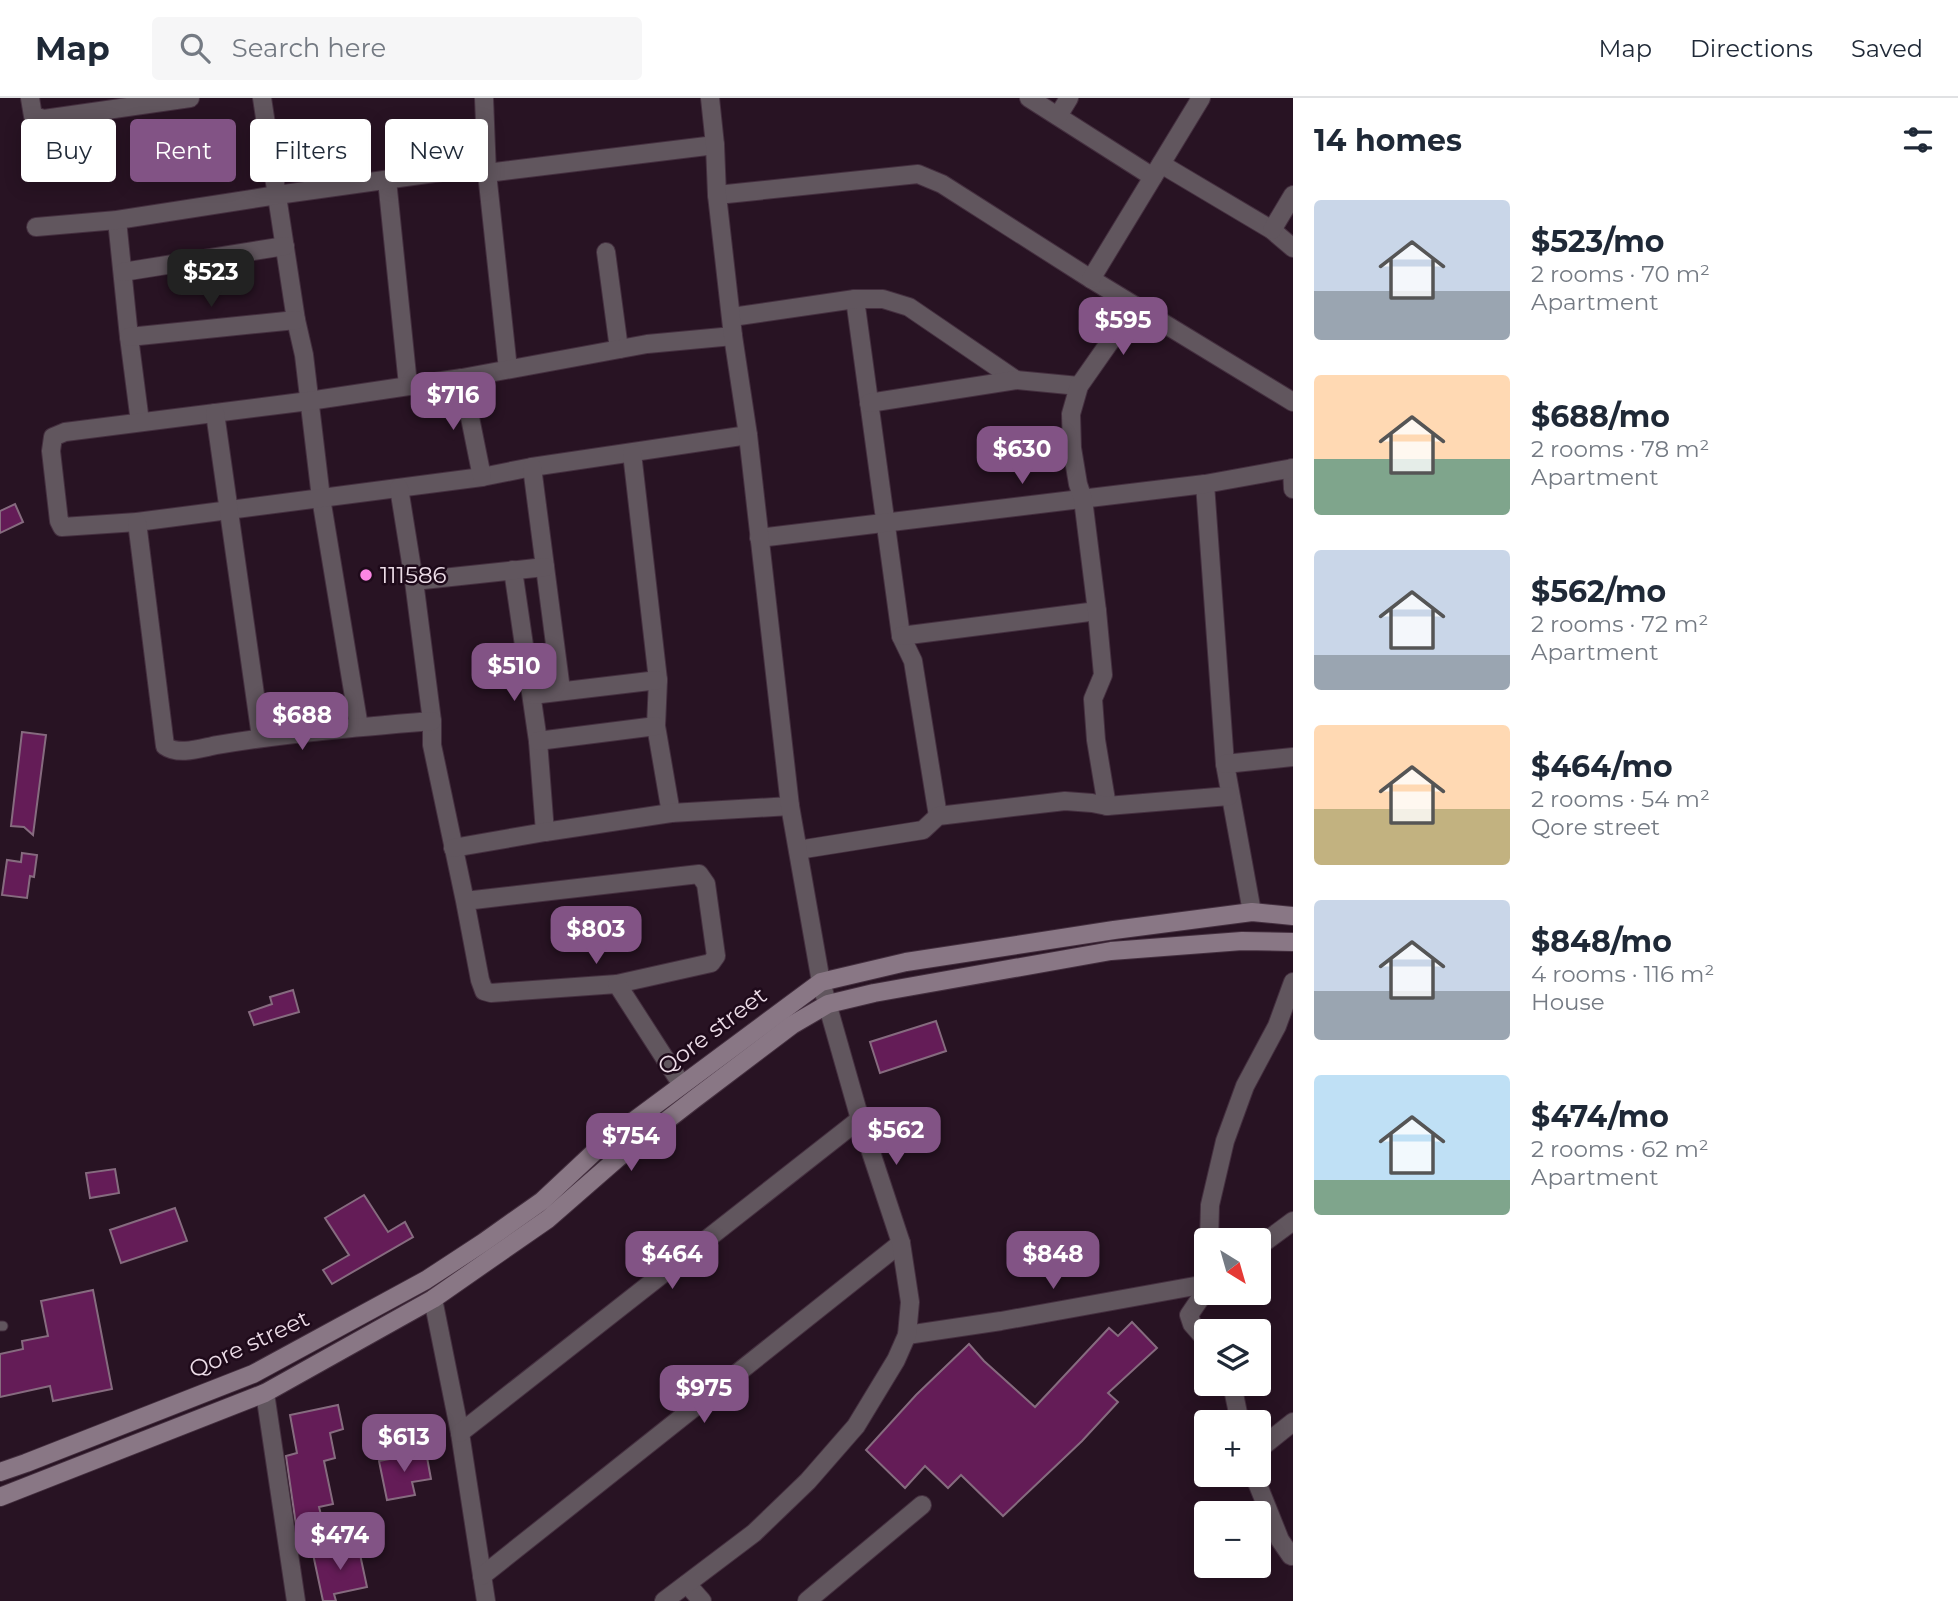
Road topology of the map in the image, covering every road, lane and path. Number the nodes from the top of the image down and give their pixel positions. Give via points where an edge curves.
1 (30, 98) edge
2 (190, 98) edge
3 (262, 98) edge
4 (484, 98) edge
5 (710, 98) edge
6 (1029, 98) edge
7 (1069, 98) edge
8 (1201, 98) edge
9 (165, 100) edge
10 (1058, 116) junction
11 (485, 119) edge
12 (715, 145) junction
13 (1157, 170) junction
14 (488, 173) edge
15 (385, 180) edge
16 (387, 182) edge
17 (488, 182) edge
18 (277, 195) junction
19 (718, 195) junction
20 (1293, 195) edge
21 (117, 220) junction
22 (36, 226) dead end
23 (1272, 230) junction
24 (285, 246) junction
25 (1293, 248) edge
26 (606, 252) dead end
27 (122, 272) junction
28 (1091, 279) junction
29 (855, 299) junction
30 (1135, 306) junction
31 (732, 317) junction
32 (296, 320) junction
33 (733, 336) junction
34 (129, 337) junction
35 (619, 349) junction
36 (508, 369) junction
37 (462, 378) junction
38 (1016, 380) junction
39 (408, 385) junction
40 (1079, 386) junction
41 (309, 401) junction
42 (1293, 402) edge
43 (869, 403) junction
44 (215, 413) junction
45 (139, 422) junction
46 (748, 435) junction
47 (632, 453) junction
48 (532, 467) junction
49 (1293, 468) edge
50 (482, 477) junction
51 (1205, 484) junction
52 (399, 488) junction
53 (1293, 489) edge
54 (321, 498) junction
55 (1083, 499) junction
56 (230, 509) junction
57 (136, 522) junction
58 (885, 522) junction
59 (759, 538) junction
60 (545, 567) junction
61 (513, 570) junction
62 (414, 581) junction
63 (1097, 611) junction
64 (901, 636) junction
65 (658, 680) junction
66 (561, 690) junction
67 (532, 695) junction
68 (432, 721) junction
69 (656, 726) junction
70 (359, 727) junction
71 (261, 737) junction
72 (538, 741) junction
73 (1293, 757) edge
74 (1225, 764) junction
75 (1230, 796) junction
76 (790, 806) junction
77 (1107, 806) junction
78 (671, 813) junction
79 (938, 816) junction
80 (545, 832) junction
81 (453, 848) junction
82 (798, 850) junction
83 (466, 901) junction
84 (1252, 912) junction
85 (1293, 916) edge
86 (1293, 942) edge
87 (821, 982) junction
88 (1293, 982) edge
89 (617, 984) junction
90 (828, 1004) junction
91 (682, 1084) junction
92 (860, 1119) junction
93 (1293, 1221) edge
94 (1209, 1228) edge
95 (1271, 1237) edge
96 (901, 1243) junction
97 (1194, 1289) edge
98 (433, 1299) junction
99 (1194, 1306) edge
100 (1194, 1326) edge
101 (907, 1335) junction
102 (265, 1393) junction
103 (1293, 1422) edge
104 (460, 1433) junction
105 (1271, 1440) edge
106 (0, 1472) edge
107 (1259, 1487) edge
108 (0, 1497) edge
109 (922, 1505) dead end
110 (1291, 1556) dead end
111 (482, 1576) junction
112 (687, 1584) junction
113 (296, 1601) edge
114 (486, 1601) edge
115 (664, 1601) edge
116 (702, 1601) edge
117 (807, 1601) edge

1 - 9 street via 33,116 44,119
2 - 9 street
3 - 18 street
4 - 11 street
5 - 12 street
6 - 10 street
7 - 10 street
8 - 13 street
10 - 13 street
12 - 14 street
12 - 19 street
13 - 23 street
13 - 28 street
15 - 18 street
16 - 39 street
17 - 36 street
18 - 21 street
18 - 24 street
19 - 28 street via 918,174 942,184
19 - 31 street
20 - 23 street
21 - 22 street
21 - 27 street
23 - 25 street
24 - 27 street
24 - 32 street
26 - 35 street
27 - 34 street
28 - 30 street
29 - 31 street
29 - 38 street via 883,299 909,307
29 - 43 street
30 - 40 street
30 - 42 street
31 - 33 street
32 - 34 street
32 - 41 street
33 - 35 street
33 - 46 street
34 - 45 street
35 - 36 street
36 - 37 street
37 - 39 street
37 - 50 street
38 - 40 street
38 - 43 street
39 - 41 street
40 - 55 street via 1071,414 1072,448
41 - 44 street
41 - 54 street
43 - 58 street
44 - 45 street
44 - 56 street
45 - 57 street via 65,432 53,437 51,451 62,527
46 - 47 street
46 - 59 street
47 - 48 street
47 - 65 street
48 - 50 street
48 - 60 street
49 - 51 street
49 - 53 street
50 - 52 street
51 - 55 street
51 - 74 street
52 - 54 street
52 - 62 street
54 - 56 street
54 - 70 street
55 - 58 street
55 - 63 street
56 - 57 street
56 - 71 street
57 - 71 street via 165,746 184,751
58 - 59 street
58 - 64 street
59 - 76 street
60 - 61 street
60 - 66 street
61 - 62 street
61 - 67 street
62 - 68 street
63 - 64 street
63 - 77 street via 1103,675 1093,699
64 - 79 street via 913,660
65 - 66 street
65 - 69 street
66 - 67 street
67 - 72 street
68 - 70 street
68 - 81 street via 432,745
69 - 72 street
69 - 78 street
70 - 71 street
72 - 80 street
73 - 74 street
74 - 75 street
75 - 77 street
75 - 84 street
76 - 78 street
76 - 82 street
77 - 79 street via 1065,801
78 - 80 street
79 - 82 street via 923,830
80 - 81 street
81 - 83 street
82 - 87 street
83 - 89 street via 484,991
83 - 89 street via 699,874 706,884 716,946 711,963
84 - 85 street, Qore street
84 - 87 street, Qore street via 906,962
86 - 90 street, Qore street via 1242,941 1111,951
87 - 90 street
87 - 91 street, Qore street
88 - 94 street via 1225,1142
89 - 91 street
90 - 92 street
90 - 98 street, Qore street via 671,1117 548,1219
91 - 106 street, Qore street via 604,1143 541,1201 426,1280 253,1374
92 - 96 street
92 - 104 street
93 - 95 street
96 - 101 street via 910,1302
96 - 111 street
97 - 101 street
98 - 102 street, Qore street
98 - 104 street
99 - 100 street via 1189,1315
101 - 112 street via 856,1426 816,1472 754,1532
102 - 108 street, Qore street
102 - 113 street
103 - 105 street
104 - 111 street
107 - 110 street
109 - 117 street
111 - 114 street
112 - 115 street
112 - 116 street

